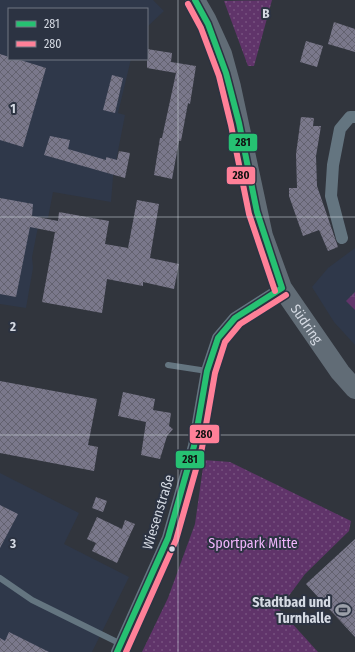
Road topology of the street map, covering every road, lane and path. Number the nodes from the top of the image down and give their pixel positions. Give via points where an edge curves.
1 (195, 0) edge
2 (355, 117) edge
3 (342, 238) dead end
4 (282, 288) junction
5 (168, 365) dead end
6 (207, 371) junction
7 (355, 389) edge
8 (0, 578) edge
9 (119, 648) edge

1 - 4 main road, Südring via 222,54 263,236
2 - 3 street via 350,117 340,130 333,165 331,196
4 - 6 street, Wiesenstraße via 235,318 218,338
4 - 7 main road, Südring via 340,372
5 - 6 lane
6 - 9 street, Wiesenstraße via 194,446 168,538
8 - 9 lane via 32,600

